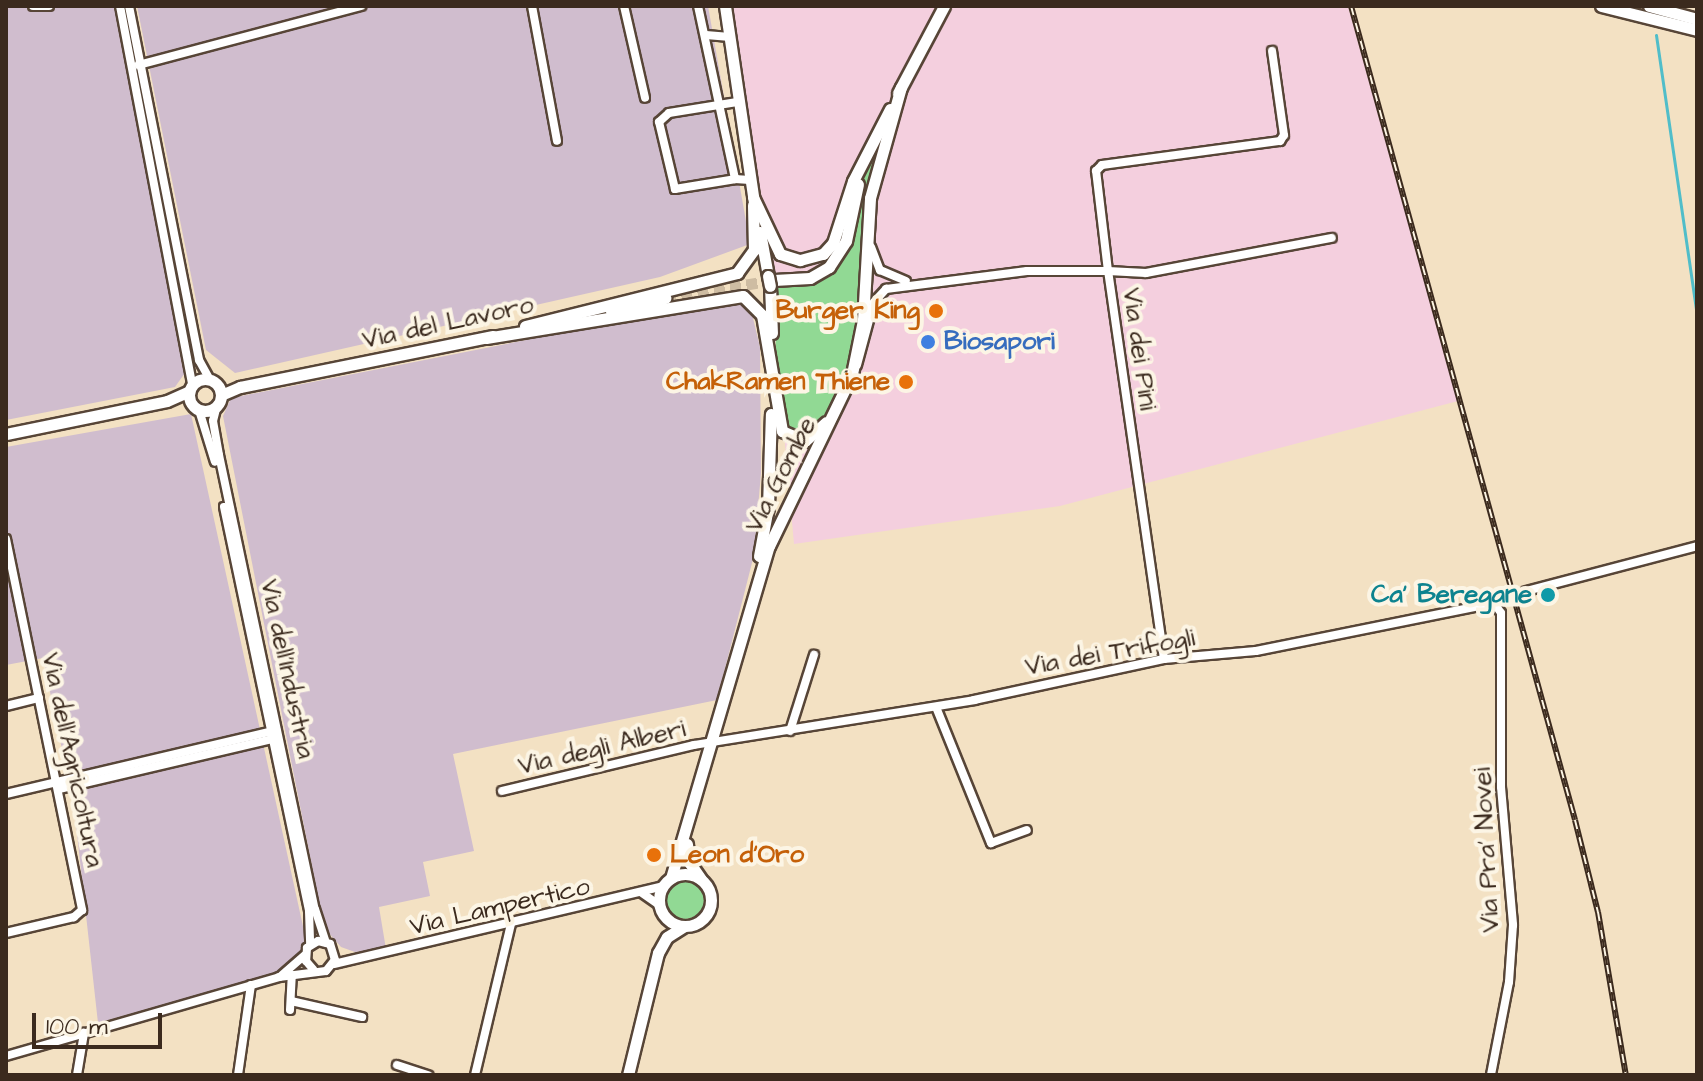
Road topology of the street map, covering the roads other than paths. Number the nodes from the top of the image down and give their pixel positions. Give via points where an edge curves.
1 (33, 6) edge
2 (49, 6) edge
3 (120, 6) edge
4 (129, 6) edge
5 (361, 6) edge
6 (532, 6) edge
7 (624, 6) edge
8 (698, 6) edge
9 (725, 6) edge
10 (944, 6) edge
11 (1601, 6) edge
12 (1649, 6) edge
13 (1697, 19) edge
14 (1697, 30) edge
15 (706, 35) junction
16 (727, 37) junction
17 (1272, 51) dead end
18 (137, 66) junction
19 (901, 87) junction
20 (645, 98) dead end
21 (737, 102) junction
22 (722, 105) junction
23 (557, 141) dead end
24 (864, 160) junction
25 (736, 179) junction
26 (750, 180) junction
27 (753, 197) junction
28 (867, 220) junction
29 (1332, 238) dead end
30 (1108, 271) junction
31 (771, 281) junction
32 (911, 282) junction
33 (665, 298) tunnel mouth
34 (486, 338) junction
35 (772, 374) junction
36 (852, 374) junction
37 (217, 391) junction
38 (193, 397) junction
39 (6, 434) edge
40 (6, 539) edge
41 (1697, 546) edge
42 (1526, 591) dead end
43 (753, 592) junction
44 (1502, 622) joint
45 (814, 655) dead end
46 (1164, 659) junction
47 (39, 698) junction
48 (6, 706) edge
49 (936, 707) junction
50 (790, 731) junction
51 (276, 734) junction
52 (712, 746) junction
53 (58, 786) junction
54 (502, 791) dead end
55 (6, 794) edge
56 (1027, 830) dead end
57 (687, 836) junction
58 (667, 882) junction
59 (706, 883) junction
60 (641, 893) junction
61 (660, 909) junction
62 (511, 924) junction
63 (685, 927) junction
64 (6, 933) edge
65 (326, 942) junction
66 (310, 945) junction
67 (334, 950) junction
68 (658, 953) junction
69 (305, 955) junction
70 (367, 959) junction
71 (334, 964) junction
72 (313, 969) junction
73 (292, 975) junction
74 (279, 977) junction
75 (251, 985) junction
76 (362, 1017) dead end
77 (84, 1033) junction
78 (6, 1056) edge
79 (397, 1065) dead end
80 (77, 1075) edge
81 (238, 1075) edge
82 (428, 1075) edge
83 (475, 1075) edge
84 (628, 1075) edge
85 (1491, 1075) edge

1 - 2 street
3 - 18 street, Via dell'Industria
4 - 18 street, Via dell'Industria
5 - 18 street
6 - 23 street
7 - 20 street
8 - 15 street
9 - 16 main road
10 - 19 main road, Via Gombe
11 - 14 main road
12 - 13 main road
15 - 16 street
15 - 22 street
16 - 21 main road
17 - 30 street via 1284,135 1280,141 1102,165 1096,171
18 - 37 street, Via dell'Industria via 199,360
18 - 38 street, Via dell'Industria
19 - 24 main road, Via Gombe
19 - 28 main road, Via Gombe
21 - 22 street
21 - 26 main road
22 - 25 street
22 - 25 street via 661,117 671,184 682,191
24 - 27 main road via 833,243 813,258 790,260 772,248
24 - 31 main road via 850,228 837,257 810,278
25 - 26 street
26 - 27 main road
27 - 31 main road
27 - 34 main road via 754,250 737,273
28 - 32 street via 874,262 886,275
28 - 36 main road, Via Gombe via 863,320
29 - 30 street, Via dei Pini via 1146,273
30 - 32 street via 1027,271
30 - 46 street, Via dei Pini
31 - 35 main road
32 - 36 street via 878,294
33 - 34 main road, Via del Lavoro
34 - 35 main road via 737,294 762,315
34 - 37 main road, Via del Lavoro
35 - 36 main road via 778,424 798,441 825,423
35 - 43 main road via 768,507
36 - 43 main road, Via Gombe via 787,503
37 - 38 main road
37 - 38 main road
37 - 51 street, Via dell'Industria via 213,421
38 - 39 main road
38 - 51 street, Via dell'Industria
40 - 47 street, Via dell'Agricoltura
41 - 42 street
43 - 52 main road, Via Gombe
44 - 46 street, Via dei Trifogli via 1500,609 1484,603 1256,651
44 - 85 street, Via Pra' Novei via 1501,787 1513,925 1509,982
45 - 50 street
46 - 49 street, Via dei Trifogli
47 - 48 street
47 - 53 street, Via dell'Agricoltura
49 - 50 street, Via dei Trifogli
49 - 56 street via 991,843
50 - 52 street, Via dei Trifogli
51 - 53 street
51 - 65 street, Via dell'Industria
51 - 66 street, Via dell'Industria via 309,911
52 - 54 street, Via degli Alberi via 694,745
52 - 57 main road, Via Gombe
53 - 55 street
53 - 64 street, Via dell'Agricoltura via 82,910 74,917
57 - 58 main road, Via Gombe
57 - 59 main road via 689,862
58 - 59 main road via 685,874
58 - 60 street, Via Lampertico
58 - 61 main road
59 - 63 main road via 710,911 700,923
60 - 61 street
60 - 62 street, Via Lampertico
61 - 63 main road
61 - 68 main road
62 - 70 street, Via Lampertico
62 - 83 street
63 - 68 main road via 667,937
65 - 66 street
65 - 67 street, Via Lampertico
66 - 69 street, Via Lampertico
67 - 70 street, Via Lampertico
67 - 71 street
68 - 84 main road
69 - 72 street
69 - 74 street, Via Lampertico
70 - 71 street, Via Lampertico
71 - 72 street, Via Lampertico via 323,971
72 - 73 street, Via Lampertico
73 - 74 street, Via Lampertico
73 - 76 street via 290,1006
74 - 75 street, Via Lampertico
75 - 77 street, Via Lampertico
75 - 81 street
77 - 78 street, Via Lampertico
77 - 80 street
79 - 82 street

